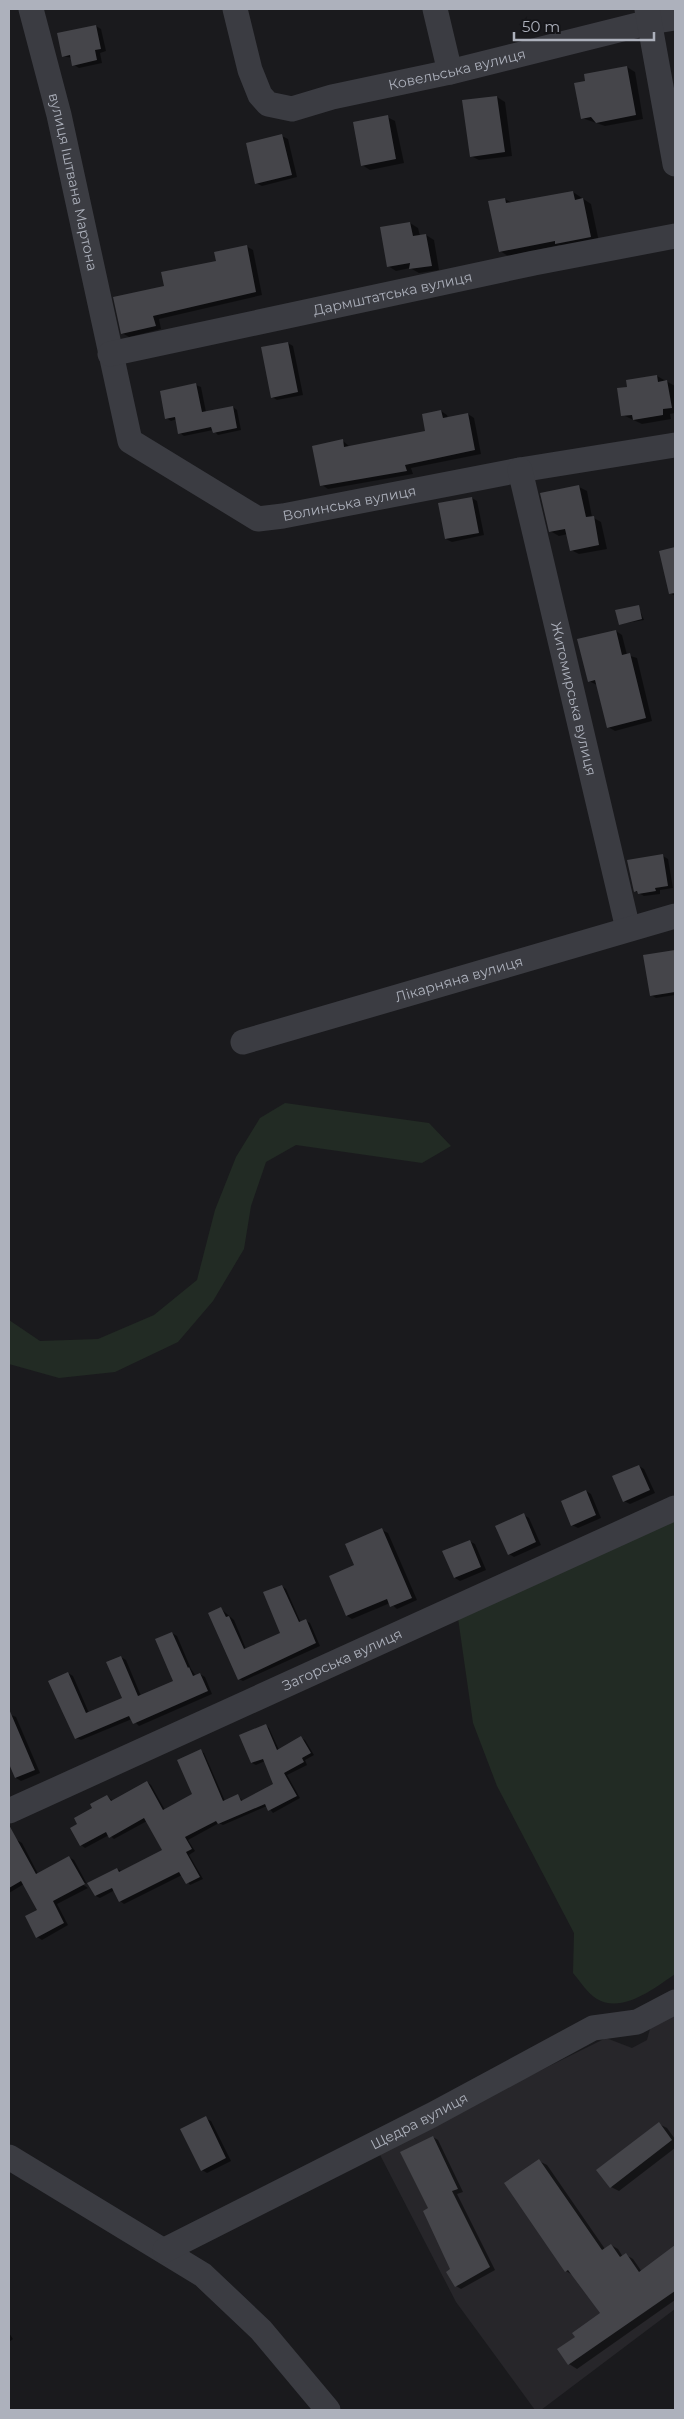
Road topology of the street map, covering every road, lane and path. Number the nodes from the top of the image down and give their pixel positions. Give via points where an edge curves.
1 (31, 9) edge
2 (235, 9) edge
3 (435, 9) edge
4 (649, 16) edge
5 (675, 18) edge
6 (450, 72) junction
7 (675, 164) edge
8 (675, 236) edge
9 (110, 354) junction
10 (675, 445) edge
11 (520, 470) junction
12 (675, 916) edge
13 (628, 929) junction
14 (243, 1042) dead end
15 (675, 1508) edge
16 (9, 1811) edge
17 (675, 2002) edge
18 (9, 2156) edge
19 (165, 2250) junction
20 (328, 2410) edge

1 - 9 street, вулиця Іштвана Мартона via 59,115
2 - 6 street, Ковельська вулиця via 250,70 260,95 268,104 292,109 332,97
3 - 6 street
4 - 5 street, Ковельська вулиця
4 - 6 street, Ковельська вулиця
4 - 7 street
8 - 9 street, Дармштатська вулиця
9 - 11 street, Волинська вулиця via 130,441 258,518
10 - 11 street, Волинська вулиця
11 - 13 street, Житомирська вулиця
12 - 13 street, Лікарняна вулиця
13 - 14 street, Лікарняна вулиця
15 - 16 street, Загорська вулиця
17 - 19 street, Щедра вулиця via 637,2022 593,2028 432,2115
18 - 19 street
19 - 20 street via 203,2275 232,2300

